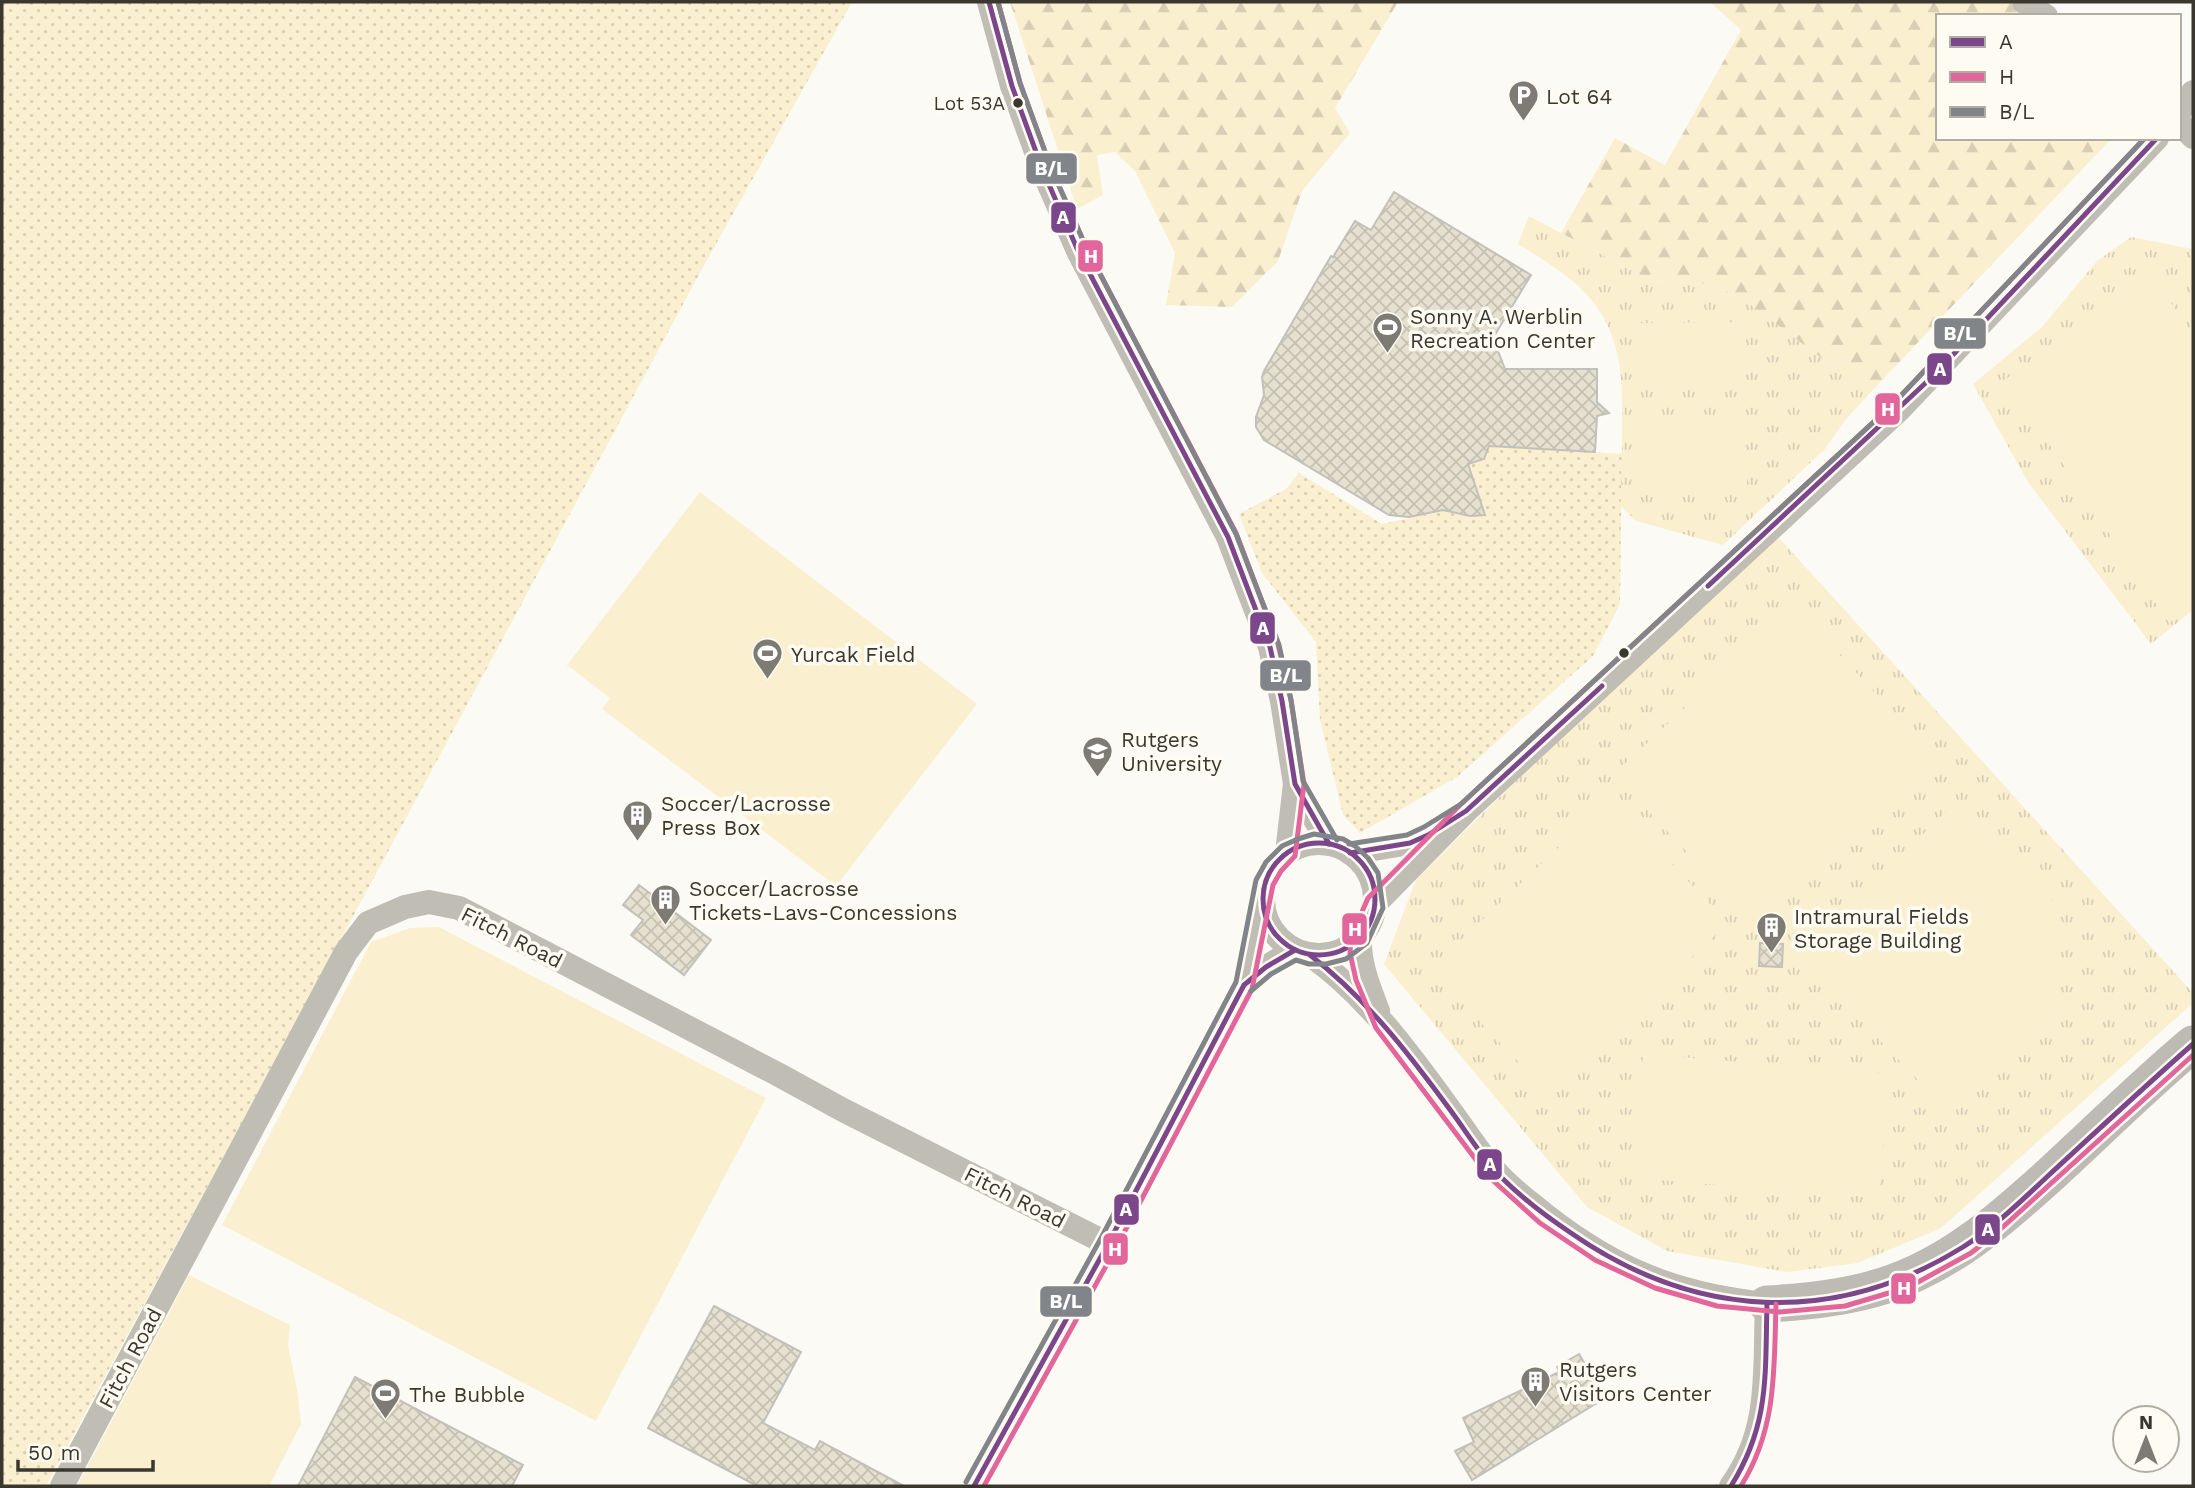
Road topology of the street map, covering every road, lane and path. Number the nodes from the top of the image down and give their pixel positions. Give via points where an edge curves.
1 (989, 2) edge
2 (2024, 2) edge
3 (2043, 14) edge
4 (2193, 92) edge
5 (2181, 109) edge
6 (2155, 140) edge
7 (1295, 784) junction
8 (1466, 811) junction
9 (1339, 849) junction
10 (1287, 853) junction
11 (1262, 900) junction
12 (1375, 904) junction
13 (1360, 938) junction
14 (1303, 953) junction
15 (1244, 985) junction
16 (1384, 1024) junction
17 (2193, 1044) edge
18 (1108, 1244) junction
19 (1767, 1304) junction
20 (62, 1486) edge
21 (974, 1486) edge
22 (1731, 1486) edge

1 - 7 street via 1042,171 1233,550 1270,647
2 - 3 street
4 - 5 street
6 - 8 street via 1899,410
7 - 9 street
7 - 10 street
8 - 9 street via 1410,843
8 - 12 street
9 - 10 street via 1314,844
9 - 12 street via 1362,864 1371,878
10 - 11 street via 1269,874
11 - 14 street via 1271,930
11 - 15 street
12 - 13 street
13 - 14 street via 1342,951
13 - 16 street via 1365,978
14 - 15 street via 1266,967
14 - 16 street via 1336,973
15 - 18 street
16 - 19 street via 1495,1171 1559,1226 1625,1267 1663,1284 1705,1296
17 - 19 highway via 2018,1205 1938,1262 1859,1293
18 - 20 street, Fitch Road via 459,908 429,902 405,907 368,923 346,952
18 - 21 street
19 - 22 street via 1763,1415 1754,1444

